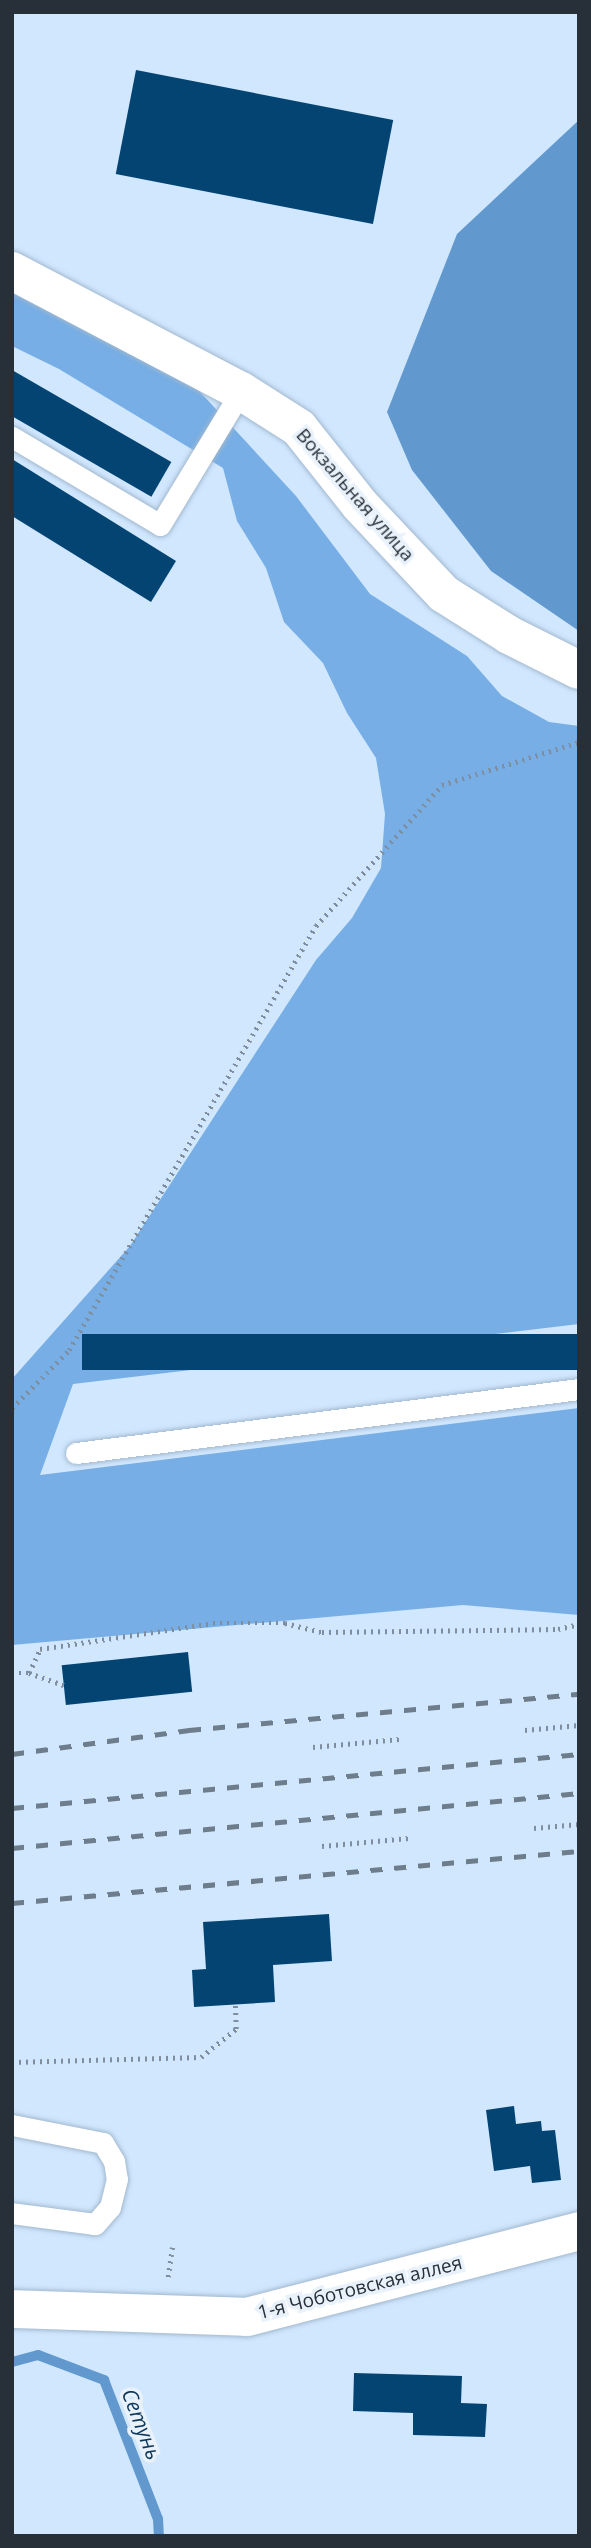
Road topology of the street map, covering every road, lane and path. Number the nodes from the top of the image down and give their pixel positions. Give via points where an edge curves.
1 (12, 271) edge
2 (241, 391) junction
3 (12, 437) edge
4 (579, 670) edge
5 (579, 743) edge
6 (579, 1389) edge
7 (12, 1408) edge
8 (76, 1453) dead end
9 (579, 1624) edge
10 (29, 1672) junction
11 (12, 1673) edge
12 (64, 1685) dead end
13 (579, 1725) edge
14 (525, 1730) dead end
15 (400, 1739) dead end
16 (313, 1747) dead end
17 (579, 1824) edge
18 (534, 1828) dead end
19 (409, 1838) dead end
20 (322, 1846) dead end
21 (235, 2005) dead end
22 (12, 2062) edge
23 (12, 2125) edge
24 (12, 2213) edge
25 (579, 2231) edge
26 (173, 2247) dead end
27 (168, 2281) dead end
28 (12, 2309) edge

1 - 2 street, Вокзальная улица
2 - 3 lane via 160,525
2 - 4 street, Вокзальная улица via 299,428 360,505 444,594 509,635
5 - 7 path via 442,785 316,926 69,1350
6 - 8 lane
9 - 10 path via 558,1629 322,1632 285,1623 214,1623 40,1649
10 - 11 path
10 - 12 path
13 - 14 path
15 - 16 path
17 - 18 path
19 - 20 path
21 - 22 path via 236,2029 201,2057
23 - 24 lane via 103,2143 114,2161 117,2179 110,2207 94,2224
25 - 28 street, 1-я Чоботовская аллея via 247,2317
26 - 27 path

